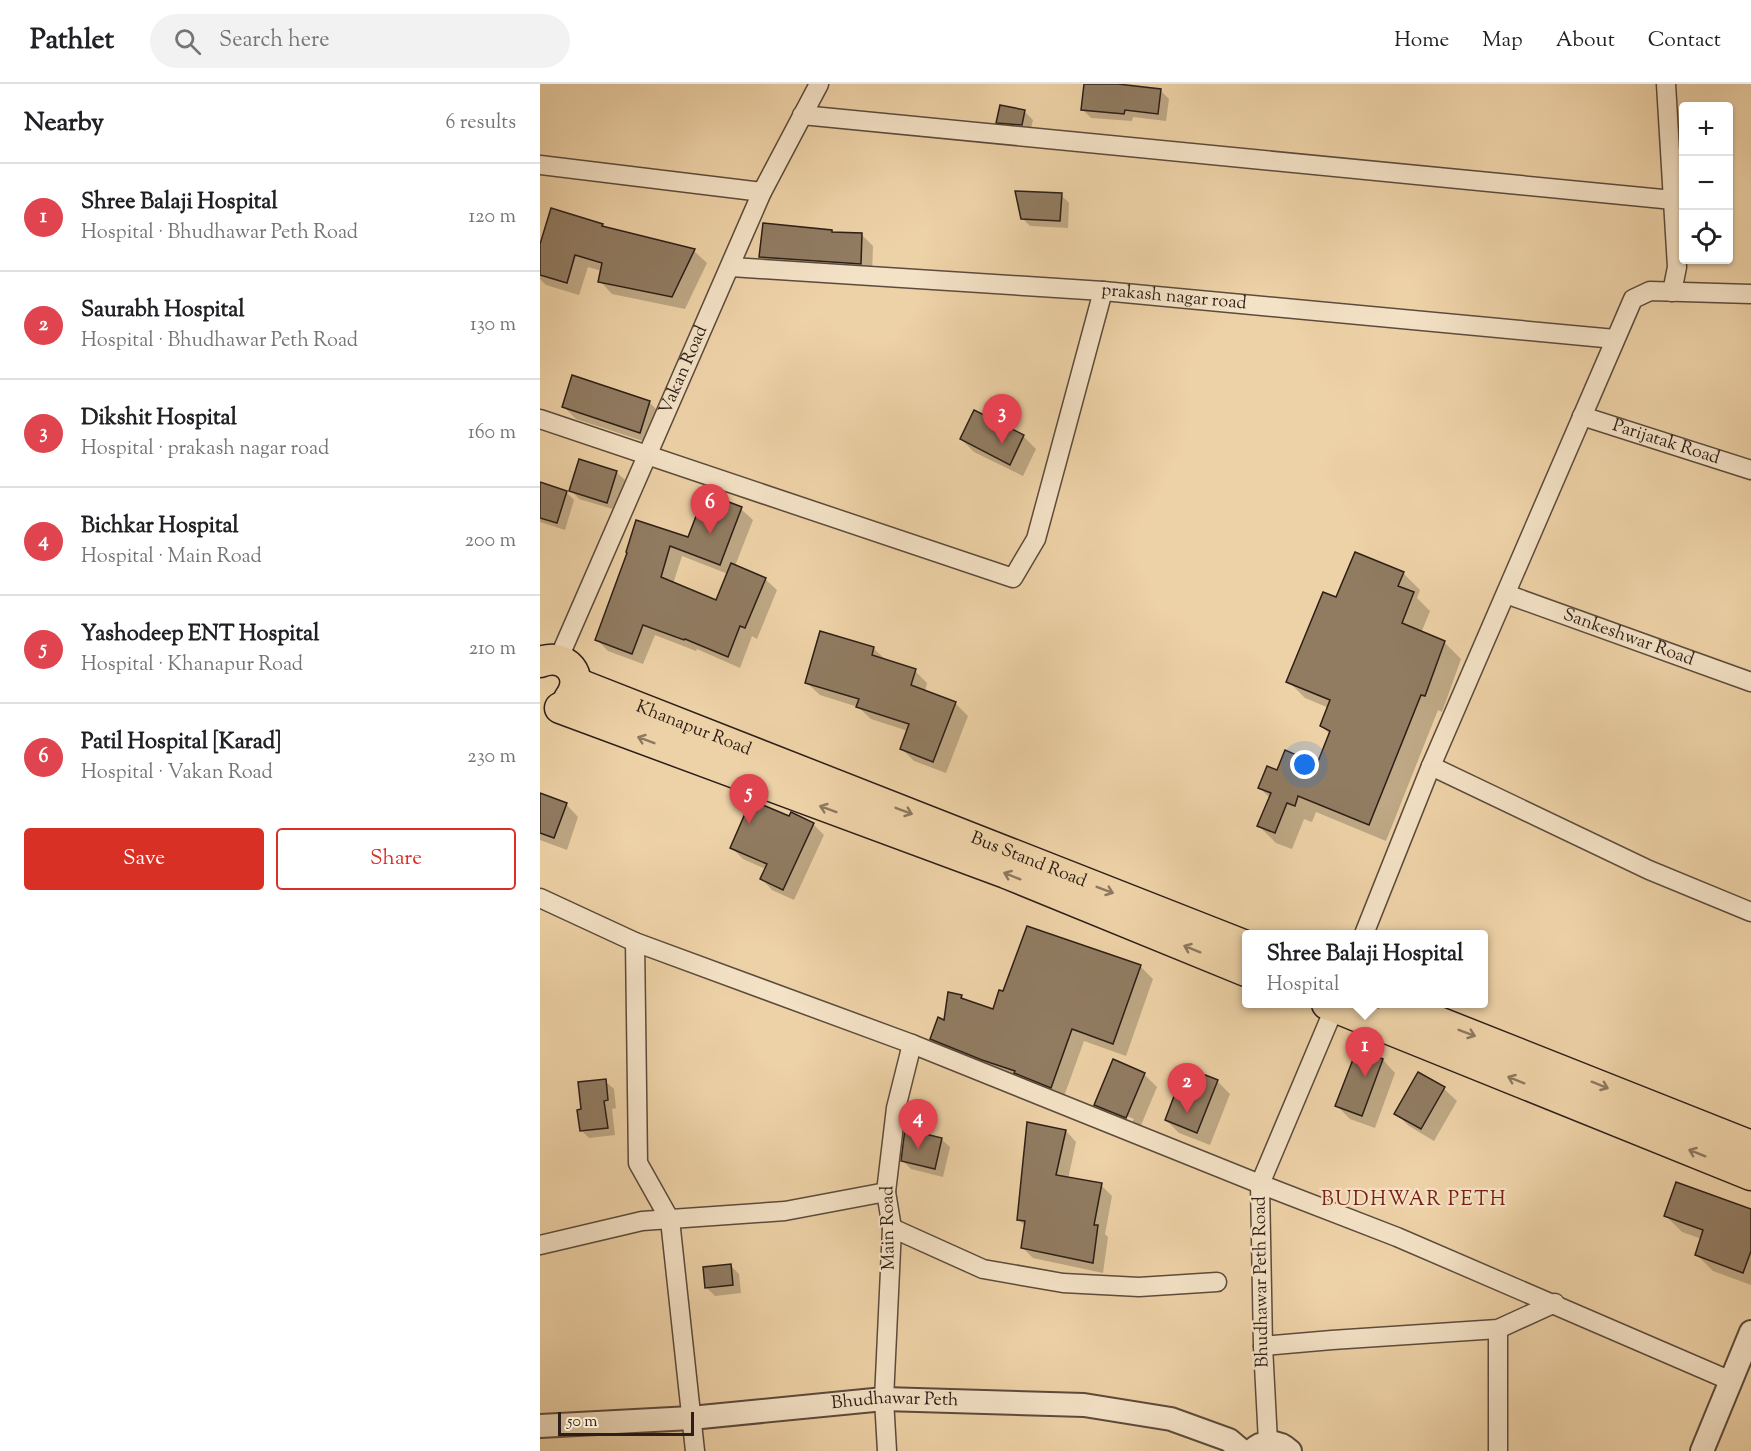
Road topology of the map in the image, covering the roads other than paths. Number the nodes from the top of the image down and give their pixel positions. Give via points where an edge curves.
1 (819, 84) edge
2 (1666, 84) edge
3 (802, 115) junction
4 (540, 165) edge
5 (762, 192) junction
6 (1673, 200) junction
7 (731, 267) junction
8 (1103, 291) junction
9 (1672, 292) junction
10 (1751, 294) edge
11 (1615, 339) junction
12 (1582, 416) junction
13 (540, 419) edge
14 (646, 455) junction
15 (1751, 470) edge
16 (1506, 594) junction
17 (549, 661) edge
18 (1751, 682) edge
19 (559, 699) edge
20 (1431, 766) junction
21 (810, 775) joint
22 (540, 898) edge
23 (1751, 912) edge
24 (1366, 930) edge
25 (634, 942) junction
26 (1242, 944) edge
27 (1242, 969) edge
28 (1403, 1008) edge
29 (1330, 1010) edge
30 (912, 1044) junction
31 (1751, 1146) edge
32 (1751, 1175) edge
33 (1260, 1184) junction
34 (886, 1192) junction
35 (669, 1220) junction
36 (892, 1228) junction
37 (540, 1245) edge
38 (1217, 1282) dead end
39 (1554, 1303) junction
40 (1497, 1329) junction
41 (1751, 1332) edge
42 (1263, 1346) junction
43 (1731, 1381) junction
44 (884, 1399) junction
45 (691, 1418) junction
46 (540, 1426) edge
47 (1260, 1446) edge
48 (695, 1451) edge
49 (887, 1451) edge
50 (1242, 1451) edge
51 (1290, 1451) edge
52 (1498, 1451) edge
53 (1702, 1451) edge

1 - 3 street, Vakan Road
2 - 6 street
3 - 5 street, Vakan Road
3 - 6 street
4 - 5 street
5 - 7 street, Vakan Road
6 - 9 street via 1677,267
7 - 8 street, prakash nagar road
7 - 14 street, Vakan Road
8 - 11 street, prakash nagar road
8 - 14 street via 1036,539 1013,578
9 - 10 street
9 - 11 street via 1650,291 1633,299
11 - 12 street
12 - 15 street, Parijatak Road
12 - 16 street
13 - 14 street
14 - 17 street, Vakan Road
16 - 18 street, Sankeshwar Road
16 - 20 street
17 - 19 highway via 566,663 576,676
19 - 21 highway, Khanapur Road
27 -> 19 highway
20 - 23 street via 1649,870
20 - 24 street
21 -> 26 highway, Bus Stand Road
22 - 25 street
25 - 30 street
25 - 35 street via 638,1162
28 -> 31 highway
32 -> 29 highway
29 - 33 street, Bhudhawar Peth Road
30 - 33 street
30 - 34 street, Main Road via 896,1107
33 - 39 street
33 - 42 street, Bhudhawar Peth Road
34 - 35 street via 785,1211
34 - 36 street, Main Road
35 - 37 street via 642,1221
35 - 45 street
36 - 38 street via 983,1269 1063,1283 1139,1287
36 - 44 street, Main Road
39 - 40 street
39 - 43 street
40 - 42 street
40 - 52 street
41 - 43 street
42 - 47 street, Bhudhawar Peth Road
43 - 53 street
44 - 45 street, Bhudhawar Peth
44 - 49 street, Main Road
44 - 50 street, Bhudhawar Peth via 1084,1405 1171,1419 1228,1440
45 - 46 street, Bhudhawar Peth
45 - 48 street
47 - 51 street via 1281,1444

